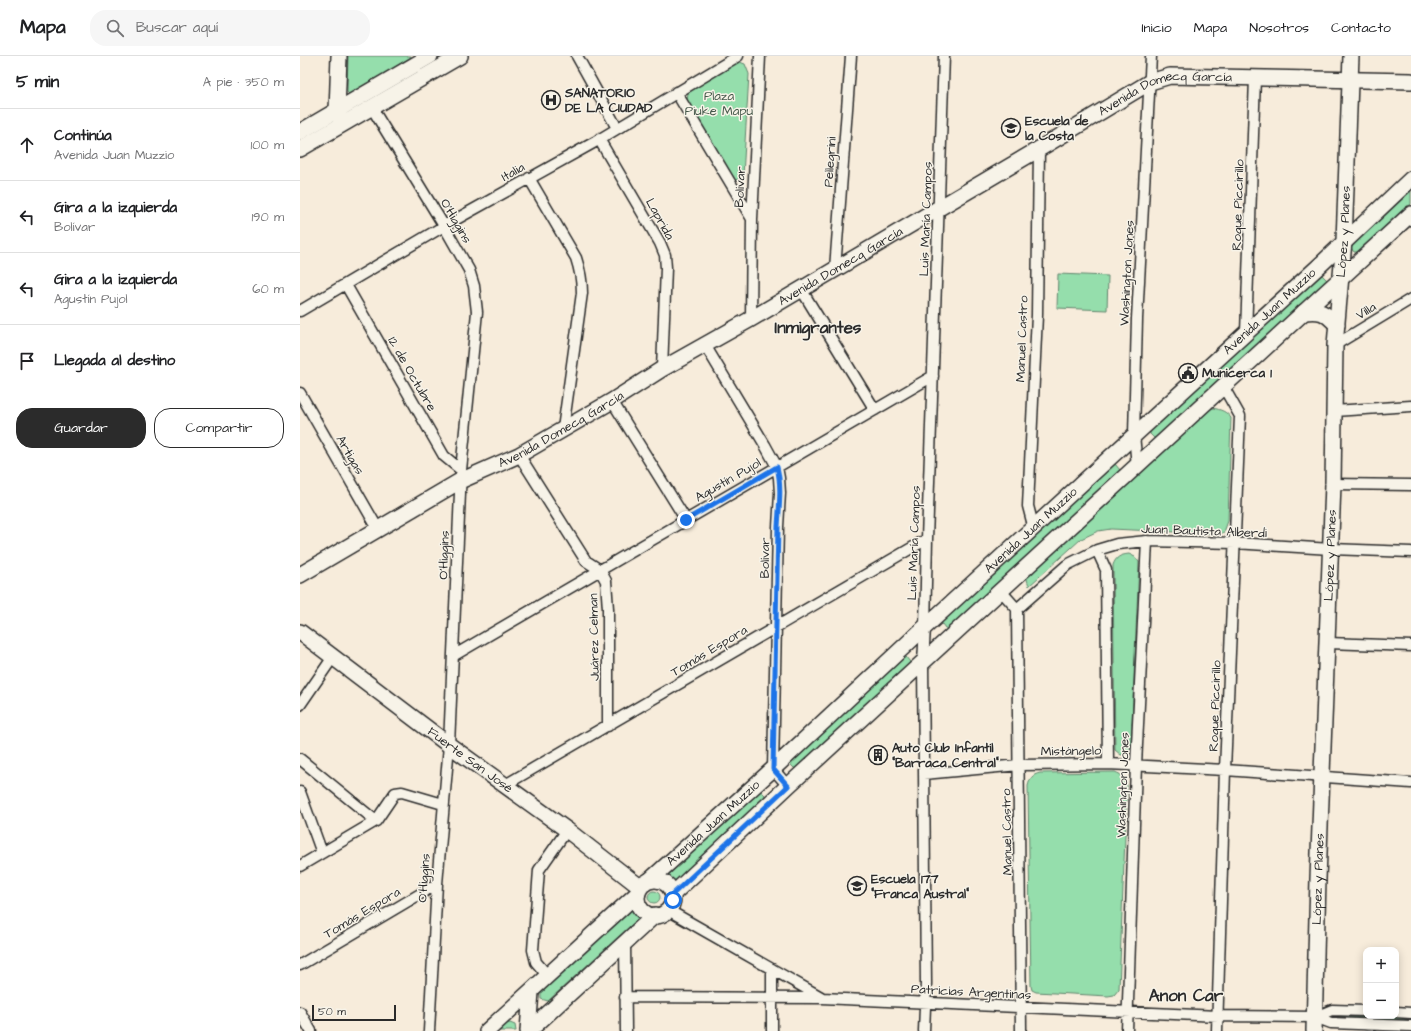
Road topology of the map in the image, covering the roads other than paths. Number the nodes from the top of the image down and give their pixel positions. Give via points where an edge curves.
1 (339, 56) edge
2 (430, 56) edge
3 (460, 56) edge
4 (577, 56) edge
5 (738, 56) edge
6 (760, 56) edge
7 (851, 56) edge
8 (944, 56) edge
9 (1151, 56) edge
10 (1351, 56) edge
11 (438, 69) junction
12 (1256, 78) junction
13 (1350, 80) junction
14 (1411, 81) edge
15 (1150, 82) junction
16 (676, 92) junction
17 (372, 108) junction
18 (340, 117) junction
19 (617, 128) junction
20 (300, 132) edge
21 (599, 139) junction
22 (300, 149) edge
23 (1039, 149) junction
24 (529, 178) junction
25 (1411, 179) edge
26 (939, 208) junction
27 (1411, 214) edge
28 (752, 219) junction
29 (444, 226) junction
30 (1344, 241) junction
31 (835, 270) junction
32 (1341, 278) junction
33 (346, 285) junction
34 (801, 289) junction
35 (1411, 299) edge
36 (300, 311) edge
37 (1304, 312) junction
38 (751, 318) junction
39 (1337, 325) junction
40 (1246, 333) junction
41 (705, 345) junction
42 (1335, 345) junction
43 (662, 369) junction
44 (933, 376) junction
45 (1223, 386) junction
46 (300, 393) edge
47 (612, 401) junction
48 (1411, 406) edge
49 (875, 410) junction
50 (1334, 411) junction
51 (563, 429) junction
52 (1134, 435) junction
53 (519, 455) junction
54 (1137, 466) junction
55 (777, 467) junction
56 (461, 476) junction
57 (1333, 484) junction
58 (1411, 485) edge
59 (686, 520) junction
60 (1034, 528) junction
61 (378, 529) junction
62 (927, 539) junction
63 (1147, 541) junction
64 (1235, 544) junction
65 (1331, 549) junction
66 (1097, 550) junction
67 (1411, 552) edge
68 (600, 570) junction
69 (300, 575) edge
70 (1000, 591) junction
71 (1017, 609) junction
72 (777, 626) junction
73 (925, 627) junction
74 (300, 632) edge
75 (1328, 643) junction
76 (1411, 646) edge
77 (453, 656) junction
78 (333, 657) junction
79 (923, 663) junction
80 (300, 705) edge
81 (608, 726) junction
82 (449, 745) junction
83 (300, 759) edge
84 (1108, 764) junction
85 (1136, 765) junction
86 (1019, 766) junction
87 (773, 769) junction
88 (1225, 770) junction
89 (924, 774) junction
90 (1322, 777) junction
91 (1411, 783) edge
92 (504, 785) junction
93 (788, 786) junction
94 (300, 792) edge
95 (444, 804) junction
96 (376, 821) junction
97 (567, 830) junction
98 (322, 853) junction
99 (300, 866) edge
100 (437, 884) junction
101 (643, 887) junction
102 (673, 894) junction
103 (662, 913) junction
104 (625, 942) junction
105 (300, 965) edge
106 (772, 969) junction
107 (548, 976) junction
108 (531, 992) junction
109 (625, 997) junction
110 (772, 998) junction
111 (822, 998) junction
112 (925, 1002) junction
113 (1022, 1008) junction
114 (1363, 1011) edge
115 (300, 1012) edge
116 (1399, 1012) edge
117 (1128, 1013) junction
118 (1411, 1013) edge
119 (1218, 1016) junction
120 (1314, 1024) edge
121 (1411, 1026) edge
122 (311, 1031) edge
123 (429, 1031) edge
124 (487, 1031) edge
125 (529, 1031) edge
126 (626, 1031) edge
127 (772, 1031) edge
128 (924, 1031) edge
129 (1021, 1031) edge
130 (1127, 1031) edge
131 (1217, 1031) edge

1 - 18 main road
2 - 11 street
2 - 18 main road
3 - 11 main road
4 - 19 street
5 - 16 street, Italia
6 - 28 street, Bolívar
7 - 31 street, Pellegrini
8 - 26 street, Luis María Campos
9 - 15 street, Washington Jones
10 - 13 main road, López y Planes
11 - 17 main road
12 - 13 main road, Avenida Domecq García
12 - 15 main road, Avenida Domecq García via 1170,76
12 - 40 street, Roque Piccirillo
13 - 14 main road, Avenida Domecq García
13 - 30 main road, López y Planes
15 - 23 main road, Avenida Domecq García
15 - 52 street, Washington Jones via 1137,319
16 - 19 street, Italia
16 - 28 street
17 - 18 main road
17 - 29 street, O'Higgins
18 - 20 main road
18 - 22 main road
19 - 21 street, Italia
21 - 24 street, Italia
21 - 43 street, Laprida via 660,242 665,255
23 - 26 main road, Avenida Domecq García
23 - 60 street, Manuel Castro via 1037,315 1028,506
24 - 29 street, Italia
24 - 51 street via 576,258 582,282
25 - 30 main road, Avenida Juan Muzzio
26 - 31 main road, Avenida Domecq García
26 - 44 street, Luis María Campos
27 - 32 main road, Avenida Juan Muzzio
28 - 38 street, Bolívar
29 - 33 street, Italia
29 - 56 street, O'Higgins via 469,270 477,312
30 - 32 main road, López y Planes
30 - 40 main road, Avenida Juan Muzzio
31 - 34 main road, Avenida Domecq García
32 - 37 main road, Avenida Juan Muzzio
32 - 39 main road, López y Planes
33 - 36 street, Italia
33 - 56 street, 12 de Octubre via 444,456
34 - 38 main road, Avenida Domecq García
34 - 49 street
35 - 42 street, Villa
37 - 39 main road via 1316,310 1327,314
37 - 45 main road, Avenida Juan Muzzio
38 - 41 main road, Avenida Domecq García
39 - 42 main road, López y Planes
40 - 52 main road, Avenida Juan Muzzio
41 - 43 main road, Avenida Domecq García
41 - 55 street, Bolívar
42 - 50 main road, López y Planes
43 - 47 main road, Avenida Domecq García
44 - 49 street, Agustín Pujol
44 - 62 street, Luis María Campos
45 - 54 main road, Avenida Juan Muzzio
45 - 64 street, Roque Piccirillo via 1240,416
46 - 61 street, Artigas
47 - 51 main road, Avenida Domecq García
47 - 59 street
48 - 50 street
49 - 55 street, Agustín Pujol
50 - 57 main road, López y Planes
51 - 53 main road, Avenida Domecq García
52 - 54 street, Washington Jones
52 - 60 main road, Avenida Juan Muzzio
53 - 56 main road, Avenida Domecq García
53 - 68 street via 586,560
54 - 70 main road, Avenida Juan Muzzio
55 - 59 street, Agustín Pujol
55 - 72 street, Bolívar via 780,478
56 - 61 main road, Avenida Domecq García
56 - 77 street, O'Higgins
57 - 58 street
57 - 65 main road, López y Planes
59 - 68 street, Agustín Pujol
60 - 73 main road, Avenida Juan Muzzio
61 - 69 main road, Avenida Domecq García
62 - 72 street, Tomás Espora
62 - 73 street, Luis María Campos
63 - 64 street, Juan Bautista Alberdi
63 - 66 street, Juan Bautista Alberdi via 1117,544
63 - 85 street, Washington Jones
64 - 65 street, Juan Bautista Alberdi
64 - 88 street, Roque Piccirillo
65 - 67 street, Juan Bautista Alberdi
65 - 75 main road, López y Planes
66 - 71 street, Juan Bautista Alberdi via 1067,565
66 - 84 street, Washington Jones via 1106,570
68 - 77 street, Agustín Pujol
68 - 81 street, Juárez Celman via 606,581 608,609
70 - 71 street
70 - 79 main road, Avenida Juan Muzzio
71 - 86 street, Manuel Castro
72 - 81 street, Tomás Espora
72 - 87 street, Bolívar
73 - 79 street, Luis María Campos
73 - 87 main road, Avenida Juan Muzzio
74 - 78 main road, Fuerte San José
75 - 76 street
75 - 90 main road, López y Planes
77 - 82 street, O'Higgins
78 - 80 street
78 - 82 main road, Fuerte San José
79 - 89 street, Luis María Campos
79 - 93 main road, Avenida Juan Muzzio
81 - 92 street, Tomás Espora
82 - 92 main road, Fuerte San José
82 - 95 street, O'Higgins
83 - 96 street
84 - 85 street, Mistángelo
84 - 86 street, Mistángelo
85 - 88 street, Mistángelo
85 - 117 street, Washington Jones
86 - 89 street, Mistángelo
86 - 113 street, Manuel Castro
87 - 93 street
87 - 101 main road, Avenida Juan Muzzio
88 - 90 street, Mistángelo
88 - 119 street, Roque Piccirillo
89 - 112 street, Luis María Campos
90 - 91 street, Mistángelo
90 - 120 main road, López y Planes
92 - 97 main road, Fuerte San José
93 - 102 main road, Avenida Juan Muzzio
94 - 98 street
95 - 96 street via 402,792 395,793
95 - 100 street, O'Higgins
96 - 98 street
97 - 101 main road, Fuerte San José
97 - 107 street via 539,870 533,950 536,962
98 - 99 street
100 - 105 street, Tomás Espora
100 - 123 street, O'Higgins
101 - 102 main road via 662,881
101 - 103 main road via 637,898 642,909 646,913
101 - 107 main road, Avenida Juan Muzzio
102 - 103 main road via 671,905
103 - 104 main road
103 - 106 street
104 - 109 street
104 - 125 main road
106 - 110 street
106 - 111 street
107 - 108 main road, Avenida Juan Muzzio
108 - 124 main road, Avenida Juan Muzzio
108 - 125 main road
109 - 110 street, Patricias Argentinas
109 - 126 street
110 - 111 street, Patricias Argentinas
110 - 127 street
111 - 112 street, Patricias Argentinas
112 - 113 street, Patricias Argentinas
112 - 128 street, Luis María Campos
113 - 117 street, Patricias Argentinas
113 - 129 street, Manuel Castro
114 - 120 street, Patricias Argentinas via 1332,1010
115 - 122 street
116 - 118 street
117 - 119 street, Patricias Argentinas
117 - 130 street, Washington Jones
119 - 120 street, Patricias Argentinas
119 - 131 street, Roque Piccirillo
120 - 121 street, Patricias Argentinas

